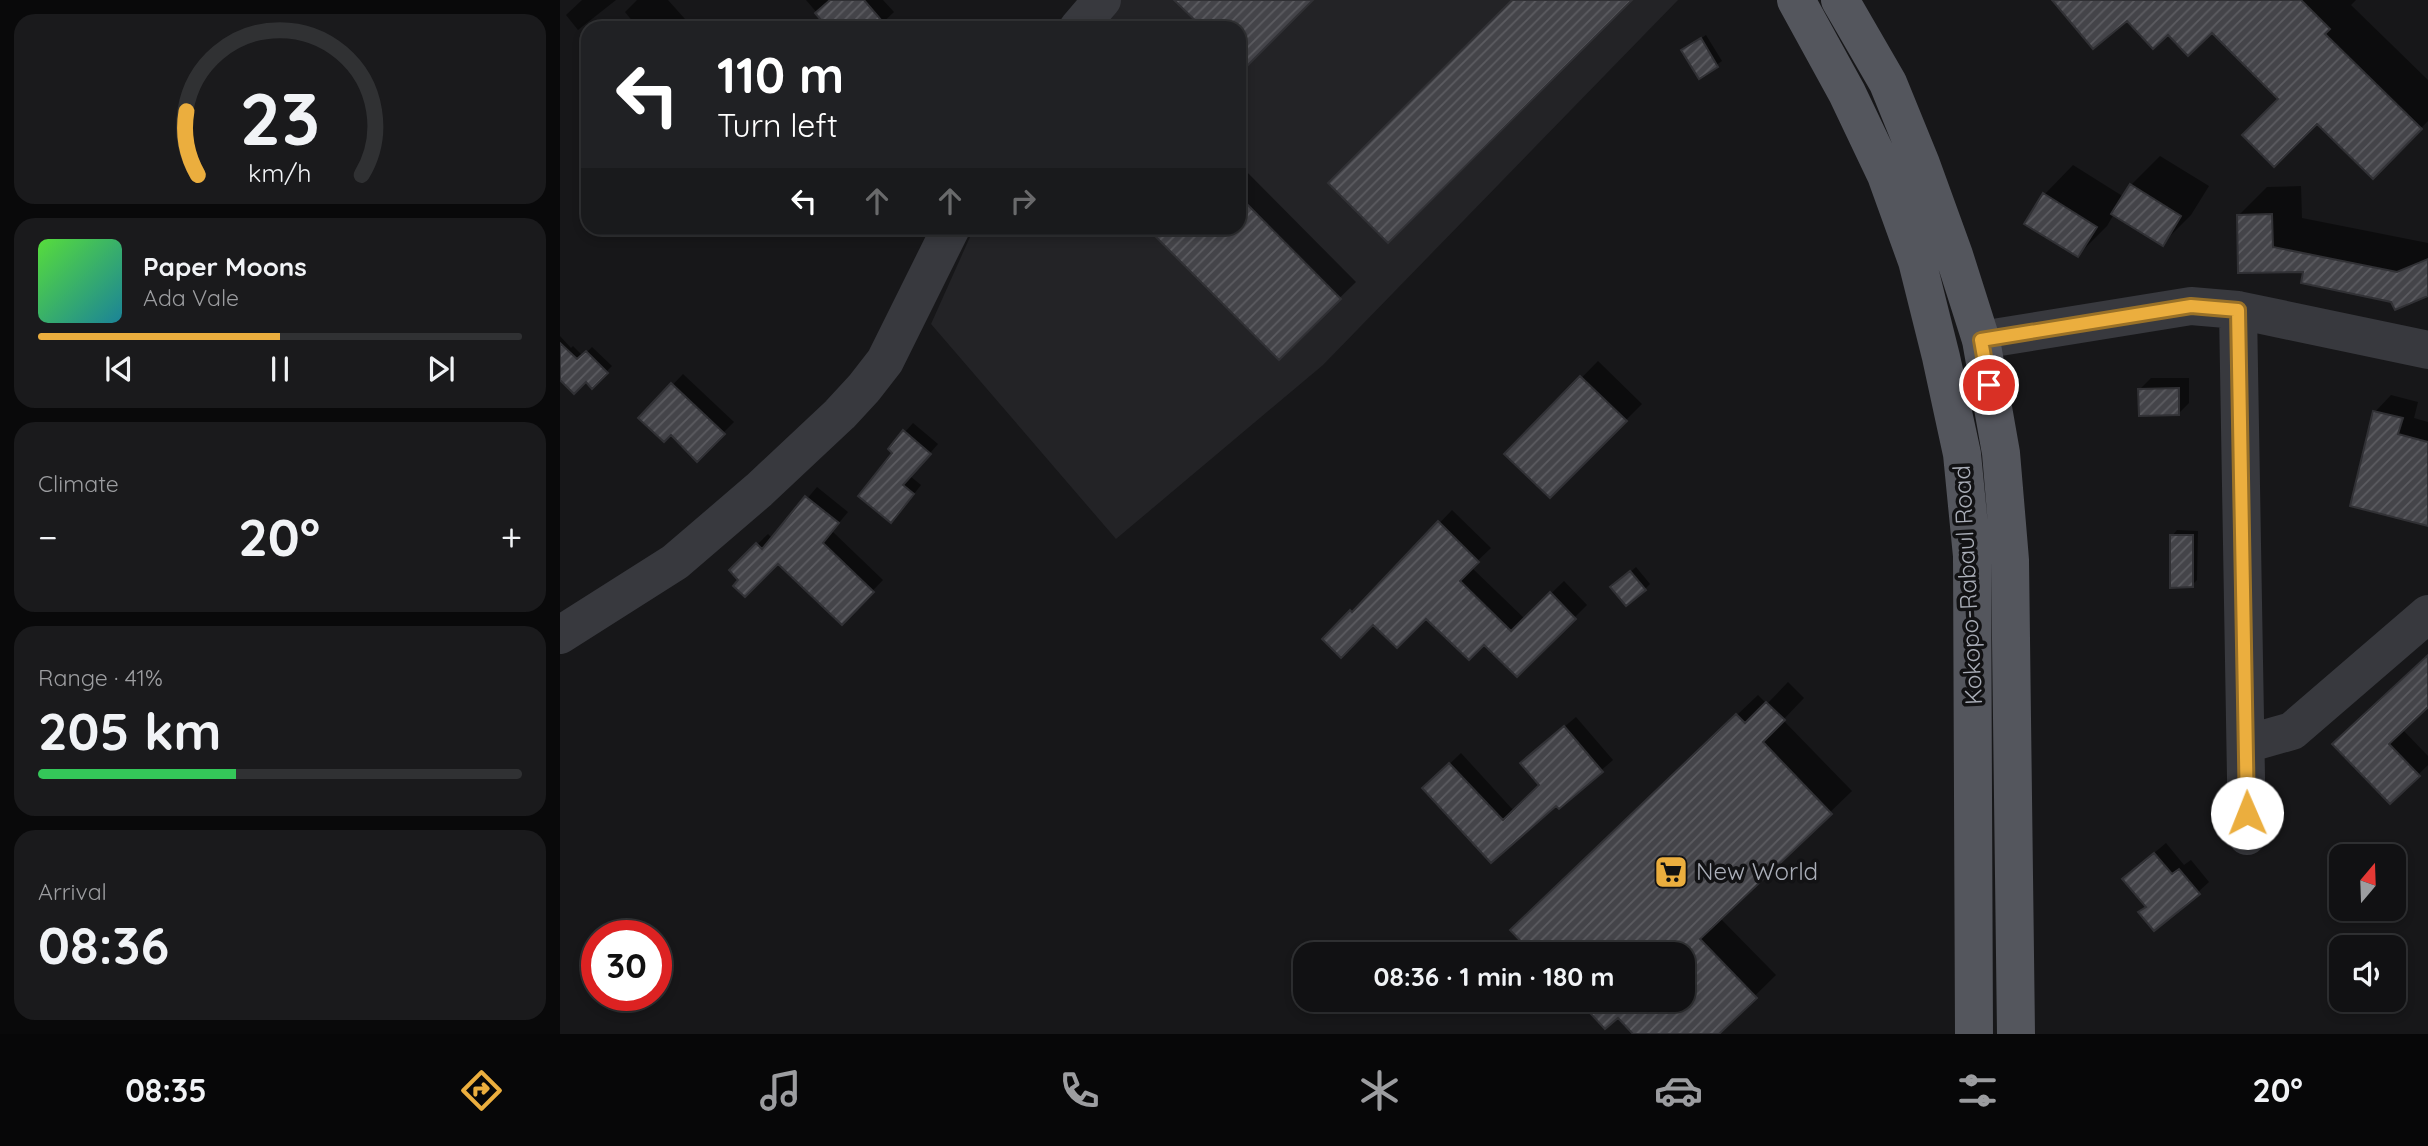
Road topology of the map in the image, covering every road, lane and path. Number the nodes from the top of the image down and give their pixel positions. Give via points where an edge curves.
1 (1102, 0) edge
2 (1796, 0) edge
3 (1840, 0) edge
4 (1084, 21) edge
5 (947, 235) edge
6 (2238, 310) junction
7 (1981, 340) junction
8 (2428, 350) edge
9 (2428, 614) edge
10 (560, 635) edge
11 (2246, 744) junction
12 (2247, 836) dead end
13 (1974, 1034) edge
14 (2016, 1034) edge

1 - 4 street
2 - 13 main road, Kokopo-Rabaul Road via 1847,93 1895,200 1917,261 1962,454 1972,556
3 - 7 main road, Kokopo-Rabaul Road via 1888,83 1917,152
5 - 10 street via 884,361 840,414 676,562
6 - 7 street via 2191,306
6 - 8 street
6 - 11 street
7 - 14 main road, Kokopo-Rabaul Road via 2001,453 2010,560
9 - 11 street via 2292,731
11 - 12 street

